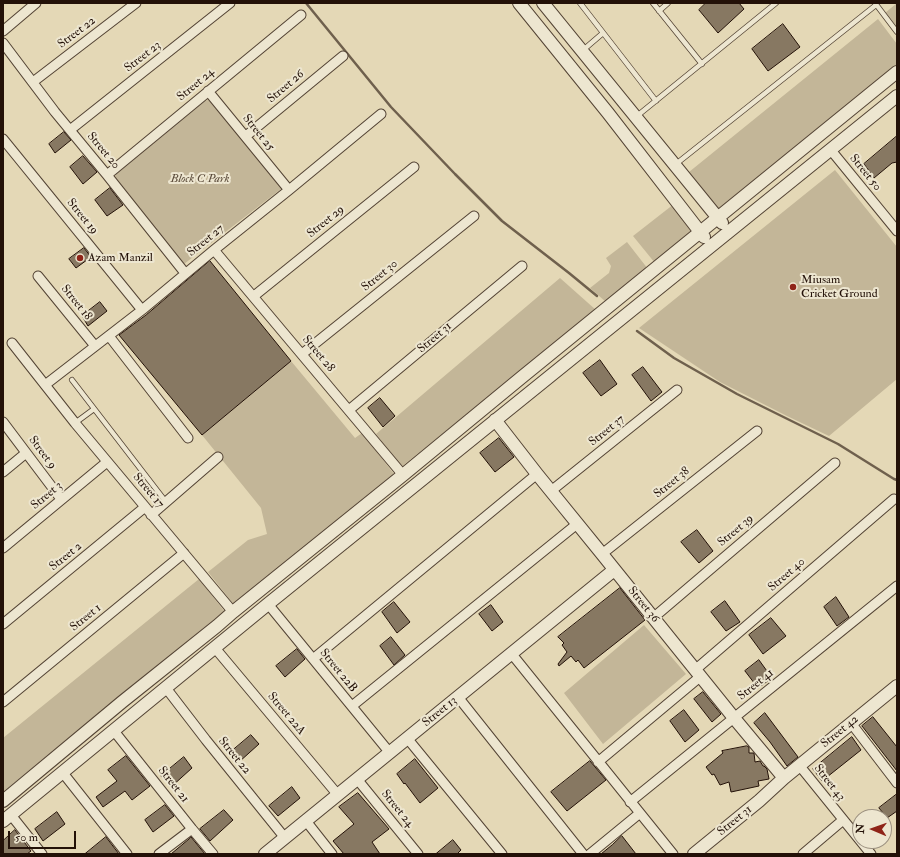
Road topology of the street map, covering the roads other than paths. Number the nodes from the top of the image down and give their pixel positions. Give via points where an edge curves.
1 (36, 3) edge
2 (136, 3) edge
3 (230, 3) edge
4 (543, 3) edge
5 (580, 3) edge
6 (653, 3) edge
7 (668, 3) edge
8 (776, 3) edge
9 (875, 4) edge
10 (526, 6) edge
11 (659, 11) junction
12 (301, 15) dead end
13 (3, 31) edge
14 (897, 32) edge
15 (603, 33) junction
16 (3, 43) edge
17 (582, 51) junction
18 (343, 56) dead end
19 (702, 64) junction
20 (897, 72) edge
21 (33, 82) junction
22 (208, 91) junction
23 (656, 101) junction
24 (895, 101) edge
25 (381, 114) dead end
26 (636, 117) junction
27 (70, 130) junction
28 (246, 136) junction
29 (3, 139) edge
30 (830, 149) junction
31 (674, 165) junction
32 (414, 167) dead end
33 (107, 175) junction
34 (289, 190) junction
35 (474, 216) dead end
36 (718, 217) junction
37 (897, 231) edge
38 (700, 232) junction
39 (728, 232) junction
40 (710, 247) junction
41 (214, 250) junction
42 (522, 266) dead end
43 (185, 274) junction
44 (38, 276) dead end
45 (254, 296) junction
46 (142, 310) junction
47 (109, 336) junction
48 (12, 344) dead end
49 (96, 346) junction
50 (302, 354) junction
51 (72, 380) dead end
52 (45, 385) junction
53 (677, 390) dead end
54 (94, 409) junction
55 (349, 410) junction
56 (495, 420) junction
57 (3, 422) edge
58 (75, 423) junction
59 (757, 431) dead end
60 (451, 435) junction
61 (188, 438) dead end
62 (461, 448) junction
63 (26, 453) junction
64 (218, 457) dead end
65 (107, 462) junction
66 (835, 463) dead end
67 (3, 472) edge
68 (537, 474) junction
69 (403, 475) junction
70 (551, 491) junction
71 (61, 499) junction
72 (894, 499) dead end
73 (166, 502) junction
74 (145, 507) junction
75 (151, 515) junction
76 (578, 524) junction
77 (3, 548) edge
78 (184, 553) junction
79 (602, 554) junction
80 (304, 555) junction
81 (313, 568) junction
82 (614, 570) junction
83 (897, 586) edge
84 (268, 604) junction
85 (233, 612) junction
86 (653, 618) junction
87 (3, 624) edge
88 (215, 648) junction
89 (511, 653) junction
90 (313, 659) junction
91 (698, 673) junction
92 (897, 686) edge
93 (166, 688) junction
94 (132, 694) junction
95 (458, 697) junction
96 (3, 702) edge
97 (352, 706) junction
98 (142, 708) junction
99 (734, 718) junction
100 (851, 723) junction
101 (114, 730) junction
102 (407, 738) junction
103 (390, 753) junction
104 (598, 762) junction
105 (799, 765) junction
106 (63, 773) junction
107 (784, 778) junction
108 (896, 778) edge
109 (357, 779) junction
110 (338, 795) junction
111 (3, 801) edge
112 (630, 802) junction
113 (640, 813) junction
114 (7, 818) edge
115 (843, 820) junction
116 (306, 821) junction
117 (192, 828) junction
118 (286, 838) junction
119 (42, 854) edge
120 (127, 854) edge
121 (159, 854) edge
122 (213, 854) edge
123 (265, 854) edge
124 (332, 854) edge
125 (418, 854) edge
126 (502, 854) edge
127 (583, 854) edge
128 (590, 854) edge
129 (673, 854) edge
130 (694, 854) edge
131 (803, 854) edge
132 (870, 854) edge

1 - 13 street
2 - 21 street, Street 22
3 - 27 street, Street 23
4 - 17 street
5 - 15 lane
6 - 11 lane
7 - 11 lane
8 - 19 lane
9 - 14 lane
9 - 31 lane
10 - 38 street
11 - 19 lane
12 - 22 street, Street 24
15 - 17 lane
15 - 23 lane
16 - 21 street, Street 20
17 - 26 street
18 - 28 street, Street 26
19 - 23 lane
20 - 36 street
21 - 27 street, Street 20
22 - 28 street, Street 25
22 - 33 street, Street 24
23 - 26 lane
24 - 30 street
25 - 34 street, Street 27
26 - 31 street
27 - 33 street, Street 20
28 - 34 street, Street 25
29 - 46 street, Street 19
30 - 37 street, Street 50
30 - 39 street
31 - 36 street
32 - 45 street, Street 29
33 - 43 street, Street 20
34 - 41 street, Street 27
35 - 50 street, Street 30
36 - 38 street
36 - 39 street
38 - 40 street
38 - 60 street
39 - 40 street
40 - 56 street
41 - 43 street, Street 27
41 - 45 street, Street 28
42 - 55 street, Street 31
43 - 46 street, Street 27
44 - 49 street, Street 18
45 - 50 street, Street 28
46 - 47 street, Street 27
47 - 49 street, Street 27
47 - 61 street
48 - 52 street, Street 17
49 - 52 street, Street 27
50 - 55 street, Street 28
51 - 54 lane
52 - 58 street, Street 17
53 - 70 street, Street 37
54 - 58 lane
54 - 73 lane
55 - 69 street, Street 28
56 - 62 street
56 - 68 street, Street 36
57 - 63 street, Street 9
58 - 65 street, Street 17
59 - 79 street, Street 38
60 - 62 street
60 - 69 street
62 - 81 street
63 - 67 street
63 - 71 street, Street 9
64 - 73 street
65 - 71 street, Street 3
65 - 74 street, Street 17
66 - 86 street, Street 39
68 - 70 street, Street 36
68 - 90 street
69 - 80 street
70 - 76 street, Street 36
71 - 77 street, Street 3
72 - 91 street, Street 40
73 - 75 street
74 - 75 street, Street 17
74 - 87 street, Street 2
75 - 78 street, Street 17
76 - 79 street, Street 36
76 - 97 street
78 - 85 street, Street 17
78 - 96 street, Street 1
79 - 82 street, Street 36
80 - 81 street
80 - 85 street
81 - 84 street
82 - 86 street, Street 36
82 - 89 street, Street 13
83 - 99 street, Street 41
84 - 88 street
84 - 90 street, Street 22B
85 - 94 street
86 - 91 street, Street 36
88 - 93 street
88 - 110 street, Street 22A
89 - 95 street, Street 13
89 - 104 street
90 - 97 street, Street 22B
91 - 99 street, Street 36
91 - 104 street, Street 40
92 - 100 street, Street 42
93 - 98 street
93 - 118 street, Street 22
94 - 98 street
94 - 111 street
95 - 102 street, Street 13
95 - 127 street
97 - 103 street, Street 22B
98 - 101 street
99 - 107 street, Street 36
99 - 112 street, Street 41
100 - 105 street, Street 42
100 - 108 street
101 - 106 street
101 - 117 street, Street 21
102 - 103 street, Street 13
102 - 126 street
103 - 109 street, Street 13
104 - 112 street
105 - 107 street, Street 42
105 - 115 street, Street 43
106 - 114 street
106 - 120 street
107 - 130 street, Street 31
109 - 110 street, Street 13
109 - 125 street, Street 24
110 - 116 street, Street 13
112 - 113 street
113 - 128 street
113 - 129 street
114 - 119 street
115 - 131 street
115 - 132 street, Street 43
116 - 118 street, Street 13
116 - 124 street
117 - 121 street
117 - 122 street, Street 21
118 - 123 street, Street 13

